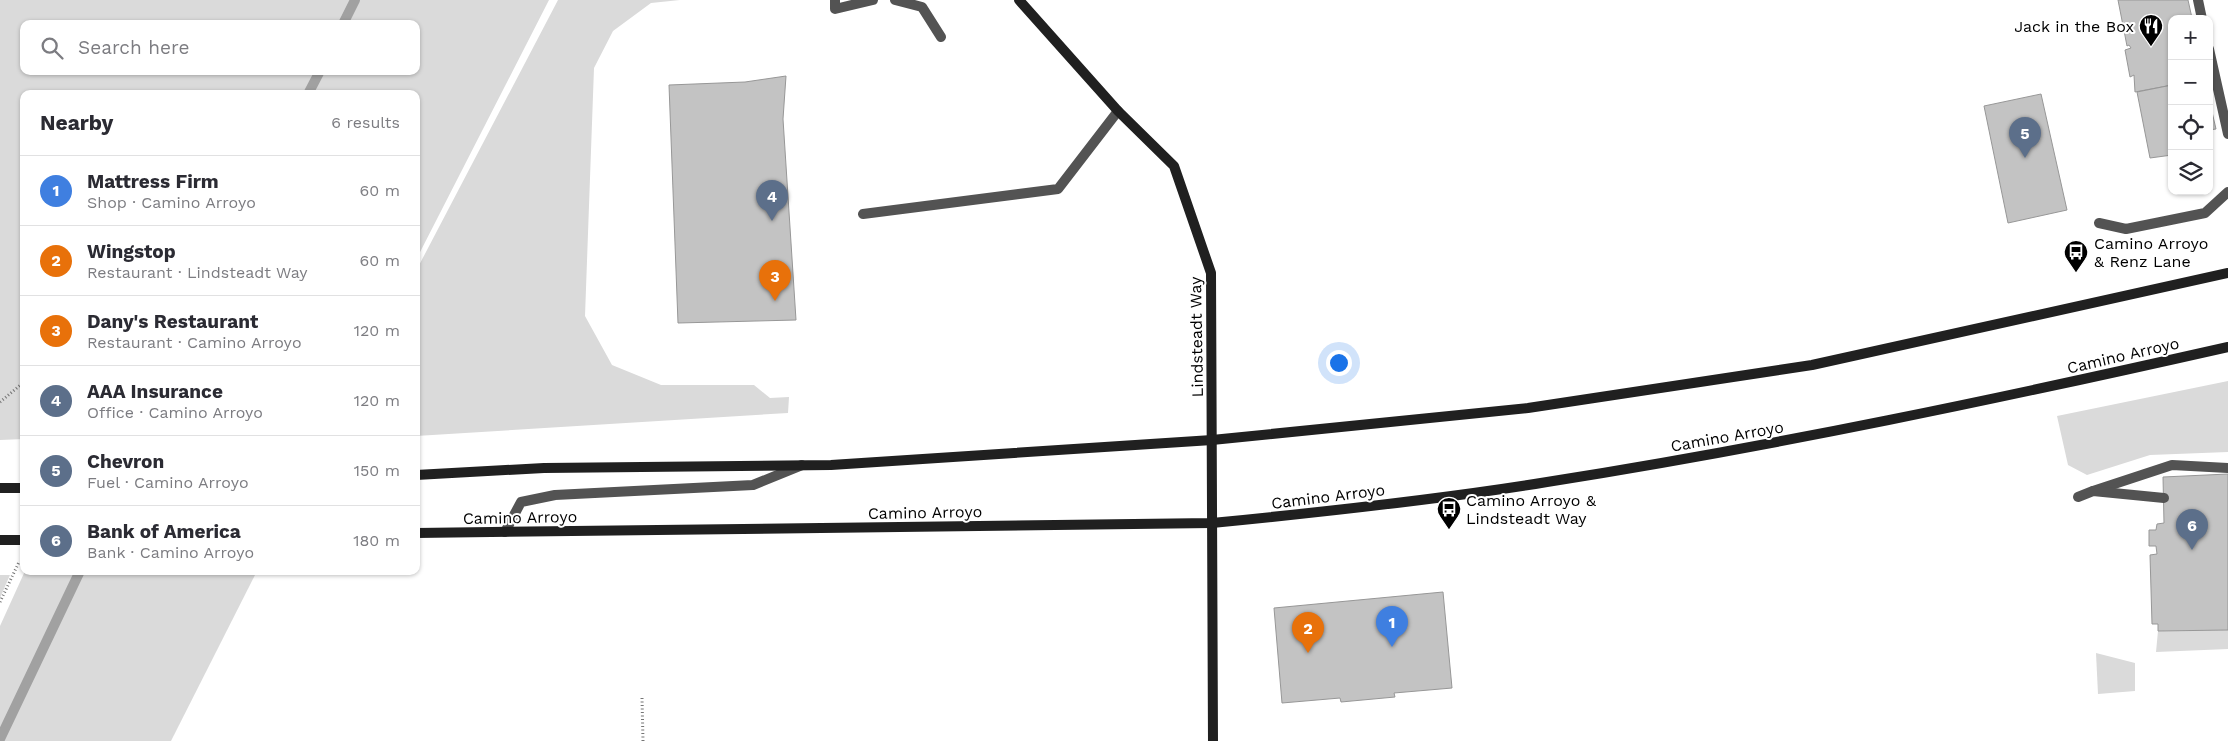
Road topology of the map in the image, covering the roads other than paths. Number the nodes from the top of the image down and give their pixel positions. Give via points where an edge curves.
1 (835, 0) edge
2 (873, 0) edge
3 (895, 0) edge
4 (1019, 0) edge
5 (2198, 0) edge
6 (2201, 15) edge
7 (941, 38) dead end
8 (2211, 60) edge
9 (1118, 111) junction
10 (2228, 134) edge
11 (2228, 192) edge
12 (863, 214) dead end
13 (2099, 223) dead end
14 (2228, 273) edge
15 (2228, 347) edge
16 (1212, 440) junction
17 (803, 465) junction
18 (2228, 468) edge
19 (420, 474) edge
20 (0, 488) edge
21 (20, 488) edge
22 (2093, 491) junction
23 (2078, 497) dead end
24 (2164, 498) dead end
25 (1212, 523) junction
26 (505, 532) junction
27 (420, 533) edge
28 (0, 540) edge
29 (20, 540) edge
30 (1213, 741) edge

1 - 2 lane via 835,9
3 - 7 lane via 922,6
4 - 9 street, Lindsteadt Way
5 - 6 lane
8 - 10 lane
9 - 12 lane via 1058,190
9 - 16 street, Lindsteadt Way via 1174,166 1211,273
11 - 13 lane via 2205,213 2126,229
14 - 16 street via 1812,365 1528,408
15 - 25 street, Camino Arroyo via 1731,450 1545,483 1320,513
16 - 17 street
16 - 25 street, Lindsteadt Way
17 - 19 street via 544,468
17 - 26 lane via 753,485 554,495 521,502
18 - 22 lane via 2172,465
20 - 21 street
22 - 23 lane
22 - 24 lane
25 - 26 street, Camino Arroyo
25 - 30 street, Lindsteadt Way
26 - 27 street, Camino Arroyo
28 - 29 street

